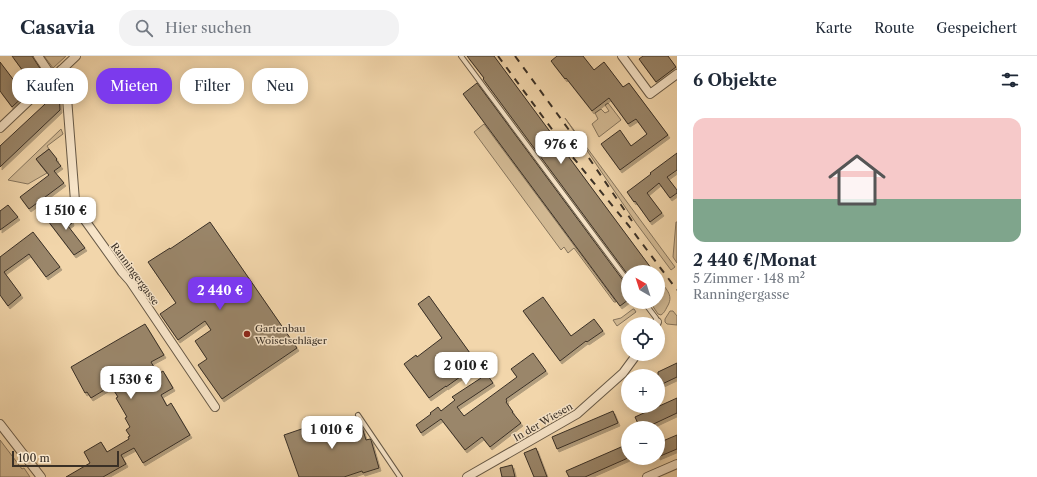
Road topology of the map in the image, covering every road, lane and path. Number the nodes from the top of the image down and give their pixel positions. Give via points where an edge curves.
1 (38, 56) edge
2 (76, 56) edge
3 (461, 56) edge
4 (622, 56) edge
5 (46, 68) edge
6 (63, 68) edge
7 (677, 74) edge
8 (26, 104) edge
9 (67, 104) edge
10 (0, 128) edge
11 (621, 272) edge
12 (632, 361) edge
13 (215, 407) dead end
14 (358, 415) dead end
15 (0, 424) edge
16 (676, 466) edge
17 (41, 477) edge
18 (400, 477) edge
19 (467, 477) edge
20 (647, 477) edge

1 - 5 street
2 - 6 street
3 - 11 lane
4 - 7 street via 650,94
8 - 10 street
9 - 13 street, Ranningergasse via 75,201 79,212 130,281
12 - 19 street, In der Wiesen via 623,373 577,414
14 - 18 lane
15 - 17 street
16 - 20 street

